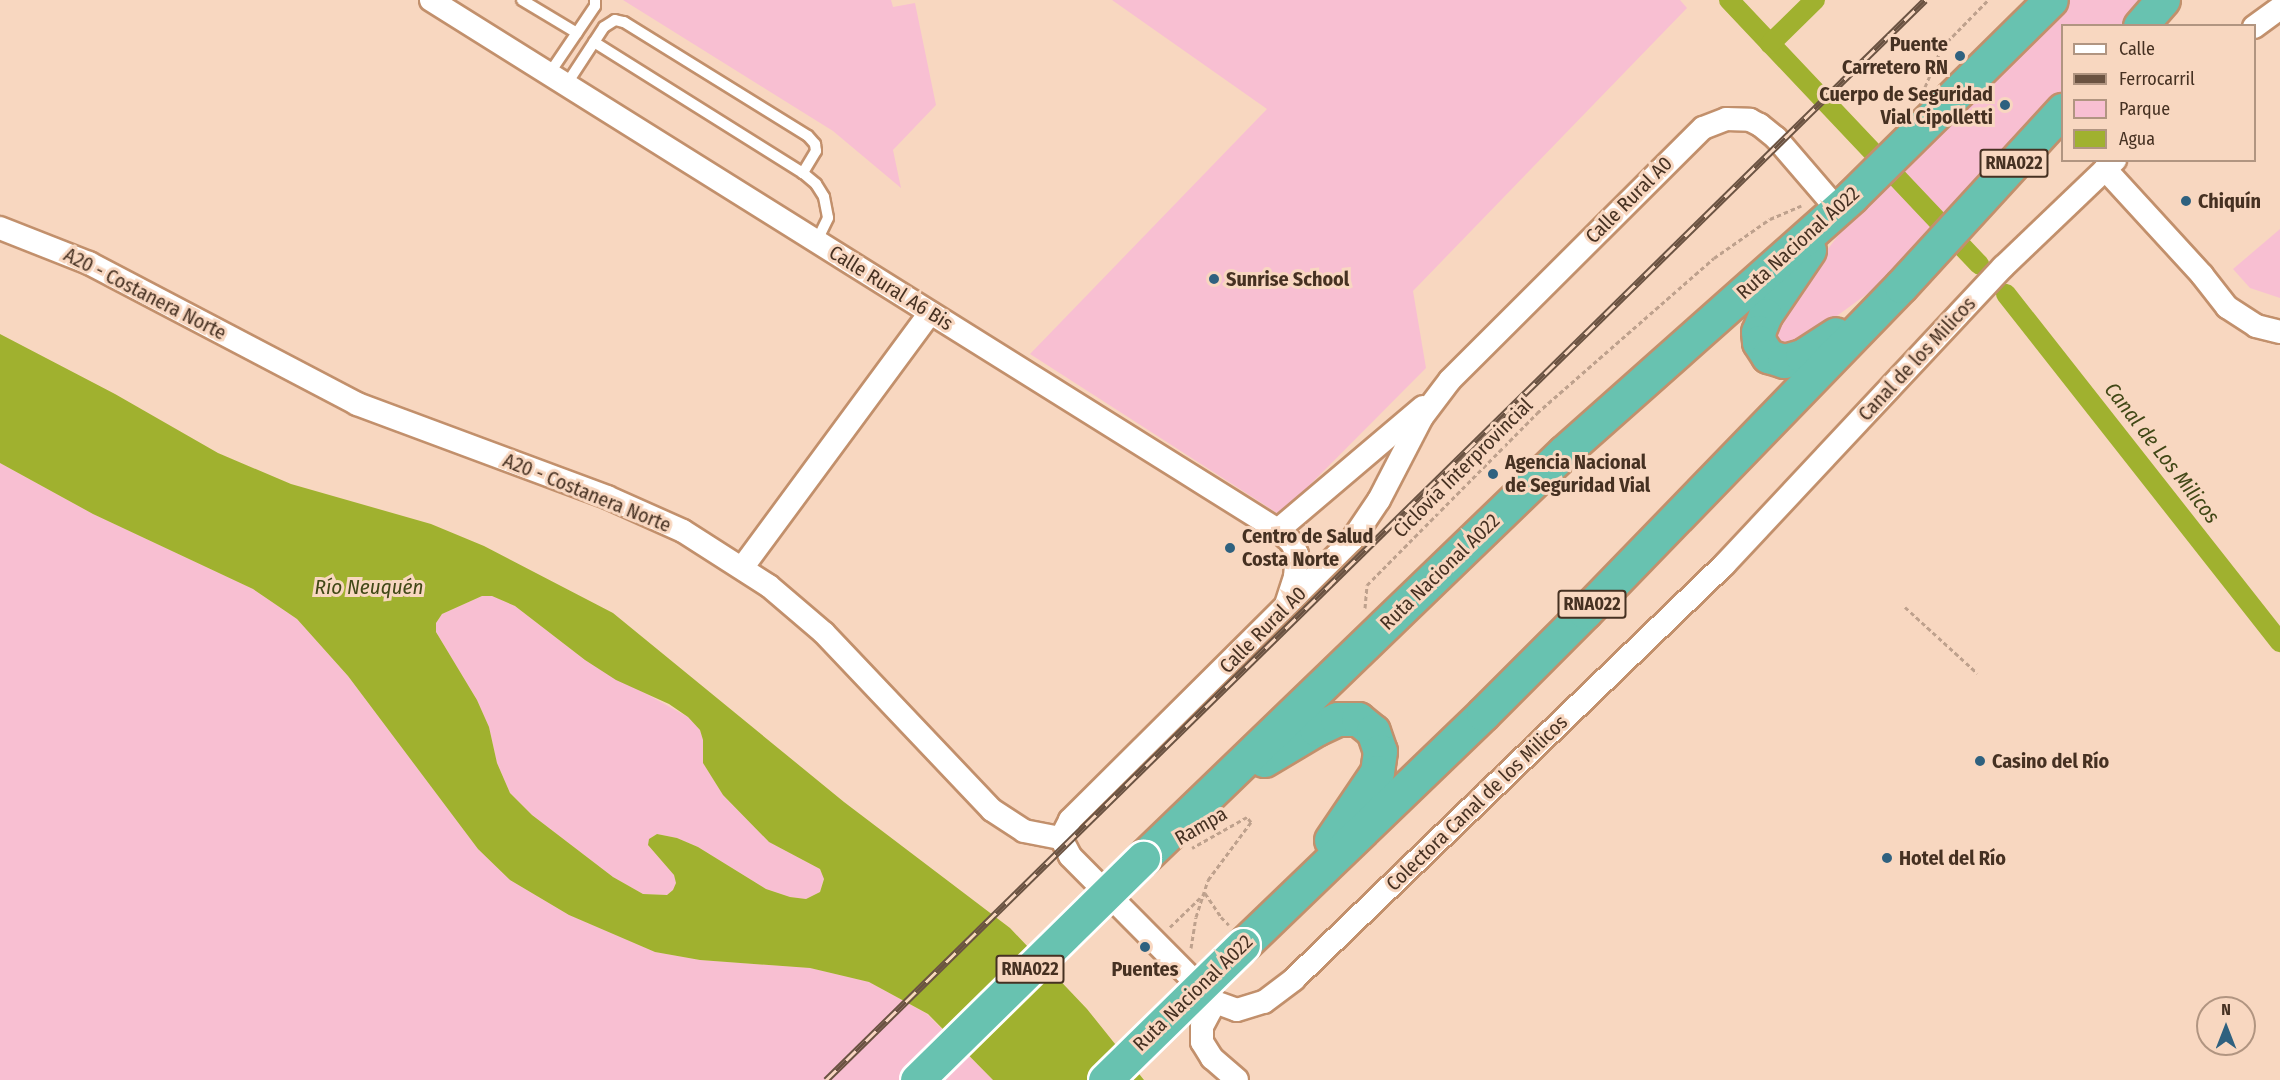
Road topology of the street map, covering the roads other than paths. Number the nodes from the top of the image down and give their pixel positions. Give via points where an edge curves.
1 (522, 0) edge
2 (595, 0) edge
3 (2051, 0) edge
4 (2163, 0) edge
5 (2270, 0) edge
6 (442, 3) edge
7 (2280, 8) edge
8 (2142, 24) edge
9 (2255, 24) edge
10 (2256, 25) edge
11 (577, 33) junction
12 (594, 42) junction
13 (557, 80) junction
14 (2061, 111) edge
15 (2110, 165) edge
16 (803, 173) junction
17 (1838, 200) junction
18 (0, 228) edge
19 (817, 241) junction
20 (1901, 286) junction
21 (930, 312) junction
22 (2280, 332) edge
23 (1435, 398) junction
24 (1278, 530) junction
25 (1725, 564) joint
26 (742, 568) junction
27 (1285, 608) junction
28 (1213, 792) junction
29 (1061, 838) junction
30 (1285, 905) junction
31 (1215, 1002) junction
32 (917, 1080) edge
33 (1104, 1080) edge
34 (1237, 1080) edge

1 - 11 lane
2 - 11 lane
3 - 17 highway, Ruta Nacional A022 / RNA022 via 1914,135
4 - 8 highway
5 - 9 street
6 - 13 street, Calle Rural A6 Bis
7 - 10 street
11 - 13 lane
12 - 13 lane
12 - 16 lane
12 - 16 lane via 609,23 624,22 798,130 812,140 816,151
13 - 19 street, Calle Rural A6 Bis
14 - 20 highway, Ruta Nacional A022 / RNA022
15 - 22 street via 2227,307 2256,326
15 - 25 street, Canal de los Milicos via 2003,267
16 - 19 lane via 816,184 827,208 828,218
17 - 20 highway via 1761,322 1758,332 1762,350 1784,362 1802,356
17 - 23 street, Calle Rural A0 via 1760,125 1738,118 1714,121 1686,144
17 - 28 highway, Ruta Nacional A022 / RNA022 via 1578,439
18 - 26 street, A20 - Costanera Norte via 89,263 357,405 644,512
19 - 21 street, Calle Rural A6 Bis
20 - 30 highway, Ruta Nacional A022 / RNA022 via 1519,678
21 - 24 street, Calle Rural A6 Bis
21 - 26 street
23 - 24 street, Calle Rural A0
23 - 27 street, Calle Rural A0 via 1366,521 1337,557
24 - 27 street, Calle Rural A6 Bis via 1297,554 1295,577
25 - 31 street, Colectora Canal de los Milicos via 1280,992 1244,1009 1226,1008
26 - 29 street, A20 - Costanera Norte via 770,586 825,633 992,810 1024,831
27 - 29 street, Calle Rural A0 via 1070,820
28 - 30 highway via 1337,719 1358,719 1373,731 1380,751 1372,782
28 - 32 highway, Ruta Nacional A022 / RNA022, bridge
29 - 31 street via 1070,856
30 - 33 highway, Ruta Nacional A022 / RNA022, bridge
31 - 34 street via 1202,1026 1202,1042 1212,1058

